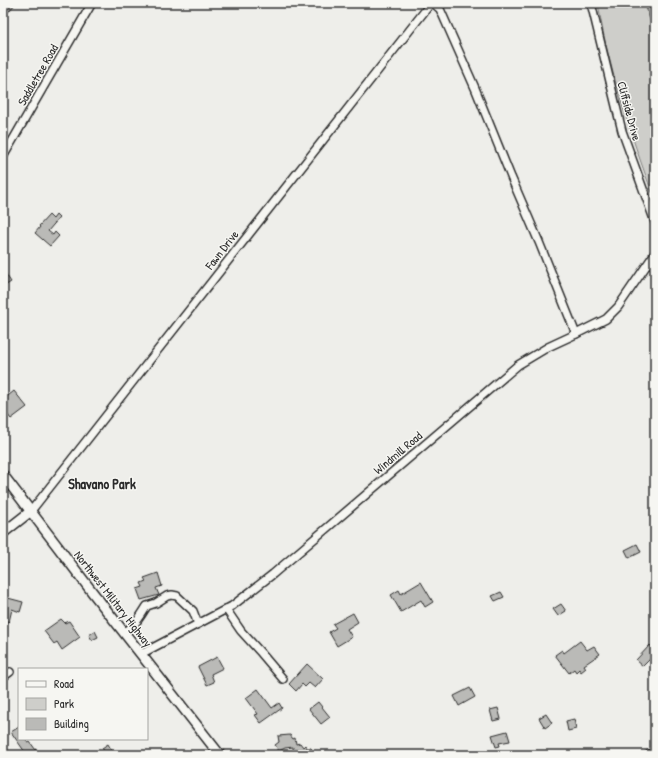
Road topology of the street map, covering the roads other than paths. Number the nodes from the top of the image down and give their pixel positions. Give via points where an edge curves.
1 (92, 3) edge
2 (432, 3) edge
3 (591, 3) edge
4 (3, 157) edge
5 (655, 222) edge
6 (655, 253) edge
7 (576, 334) junction
8 (3, 475) edge
9 (30, 511) junction
10 (3, 533) edge
11 (226, 609) junction
12 (198, 624) junction
13 (124, 633) junction
14 (141, 654) junction
15 (10, 672) dead end
16 (3, 677) edge
17 (283, 680) dead end
18 (655, 751) edge
19 (220, 755) edge
20 (648, 755) edge

1 - 4 street, Saddletree Road
2 - 7 street via 440,9 475,88
2 - 9 street, Fawn Drive
3 - 5 street, Cliffside Drive via 622,131
6 - 7 street, Windmill Road via 618,307 606,318
7 - 11 street, Windmill Road via 518,365 273,574
8 - 9 main road, Northwest Military Highway
9 - 10 main road
9 - 13 main road, Northwest Military Highway
11 - 12 street, Windmill Road
11 - 17 street via 241,631
12 - 13 street via 192,611 172,594 146,606 140,619
12 - 14 street, Windmill Road
13 - 14 main road, Northwest Military Highway
14 - 19 main road, Northwest Military Highway
15 - 16 street
18 - 20 street

